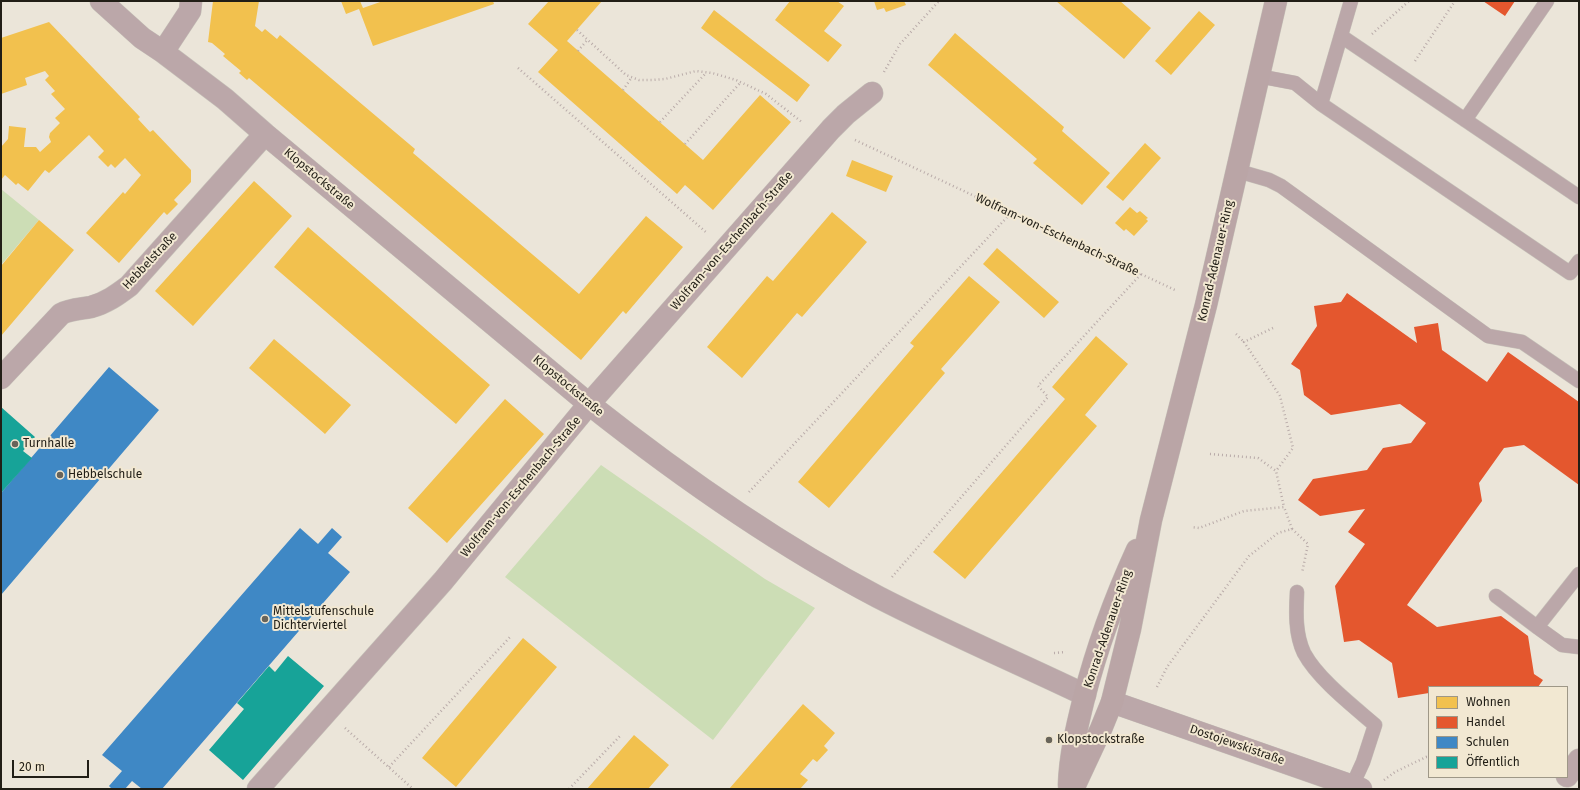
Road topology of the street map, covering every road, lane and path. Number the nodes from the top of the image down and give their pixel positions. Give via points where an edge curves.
1 (101, 1) edge
2 (191, 1) edge
3 (939, 1) edge
4 (1276, 1) edge
5 (1351, 1) edge
6 (1409, 1) edge
7 (1455, 1) edge
8 (1547, 1) edge
9 (577, 30) dead end
10 (1341, 36) junction
11 (588, 39) junction
12 (1358, 47) junction
13 (578, 51) dead end
14 (163, 52) junction
15 (518, 68) dead end
16 (706, 72) junction
17 (1258, 76) junction
18 (632, 77) junction
19 (1404, 78) junction
20 (741, 82) junction
21 (623, 90) dead end
22 (872, 93) joint
23 (1321, 104) junction
24 (1465, 120) junction
25 (660, 122) dead end
26 (265, 134) junction
27 (826, 134) junction
28 (685, 144) dead end
29 (1238, 171) junction
30 (1579, 197) edge
31 (1011, 213) junction
32 (725, 249) junction
33 (1579, 261) edge
34 (1141, 274) junction
35 (1175, 290) dead end
36 (1273, 328) dead end
37 (1236, 334) dead end
38 (1244, 342) junction
39 (1, 378) edge
40 (1579, 381) edge
41 (589, 404) junction
42 (1210, 454) dead end
43 (1276, 471) junction
44 (1284, 507) junction
45 (732, 510) junction
46 (1151, 520) junction
47 (1191, 527) dead end
48 (1292, 529) junction
49 (1579, 574) edge
50 (1298, 592) joint
51 (876, 596) junction
52 (1496, 596) dead end
53 (1537, 627) junction
54 (511, 636) dead end
55 (1579, 647) edge
56 (1157, 687) dead end
57 (1085, 695) junction
58 (1112, 702) junction
59 (327, 712) junction
60 (622, 734) dead end
61 (1428, 757) edge
62 (1579, 760) edge
63 (389, 767) junction
64 (1568, 776) edge
65 (1566, 778) edge
66 (1383, 780) dead end
67 (1357, 788) edge
68 (258, 789) edge
69 (413, 789) edge
70 (569, 789) edge
71 (1069, 789) edge
72 (1072, 789) edge
73 (1557, 789) edge

1 - 14 street, Klopstockstraße via 142,38
2 - 14 street via 190,11
3 - 22 path via 900,44
4 - 17 main road, Konrad-Adenauer-Ring
5 - 10 lane
6 - 12 path
7 - 19 path
8 - 24 lane
9 - 11 path
10 - 12 lane
10 - 23 lane
11 - 13 path
11 - 18 path via 626,75
12 - 19 lane
14 - 26 street, Klopstockstraße via 225,99
15 - 32 path
16 - 18 path via 696,71 652,80
16 - 20 path
16 - 25 path
17 - 23 lane via 1295,83
17 - 29 main road, Konrad-Adenauer-Ring
18 - 21 path
19 - 24 lane
20 - 27 path via 766,94
20 - 28 path
22 - 27 street, Wolfram-von-Eschenbach-Straße
23 - 33 lane via 1570,273
24 - 30 lane
26 - 39 street, Hebbelstraße via 129,286 101,303 61,314
26 - 41 street, Klopstockstraße
27 - 31 path, Wolfram-von-Eschenbach-Straße
27 - 32 street, Wolfram-von-Eschenbach-Straße
29 - 40 lane via 1281,186 1488,336 1522,342
29 - 46 main road, Konrad-Adenauer-Ring
31 - 34 path, Wolfram-von-Eschenbach-Straße
31 - 45 path
32 - 41 street, Wolfram-von-Eschenbach-Straße
34 - 35 path, Wolfram-von-Eschenbach-Straße
34 - 51 path via 1038,386 1048,398
36 - 38 path
37 - 38 path
38 - 43 path via 1280,396 1293,448
41 - 45 street, Klopstockstraße via 639,444
41 - 59 street, Wolfram-von-Eschenbach-Straße via 443,581
42 - 43 path via 1258,458
43 - 44 path
44 - 47 path via 1244,511 1199,528
44 - 48 path
45 - 51 street, Klopstockstraße
46 - 57 main road, Konrad-Adenauer-Ring via 1126,572 1109,617
46 - 58 main road, Konrad-Adenauer-Ring via 1130,629
48 - 50 path via 1308,544
48 - 56 path via 1278,533 1249,556 1167,667
49 - 53 lane
50 - 67 lane via 1296,615 1298,634 1304,652 1318,672 1376,726
51 - 57 street, Klopstockstraße
52 - 53 lane
53 - 55 lane via 1562,645
54 - 63 path
57 - 71 main road, Konrad-Adenauer-Ring via 1073,750
58 - 67 street, Dostojewskistraße
58 - 72 main road, Konrad-Adenauer-Ring via 1102,729
59 - 63 path
59 - 68 street, Wolfram-von-Eschenbach-Straße
60 - 70 path
61 - 66 path
62 - 64 street
63 - 69 path
65 - 73 street

